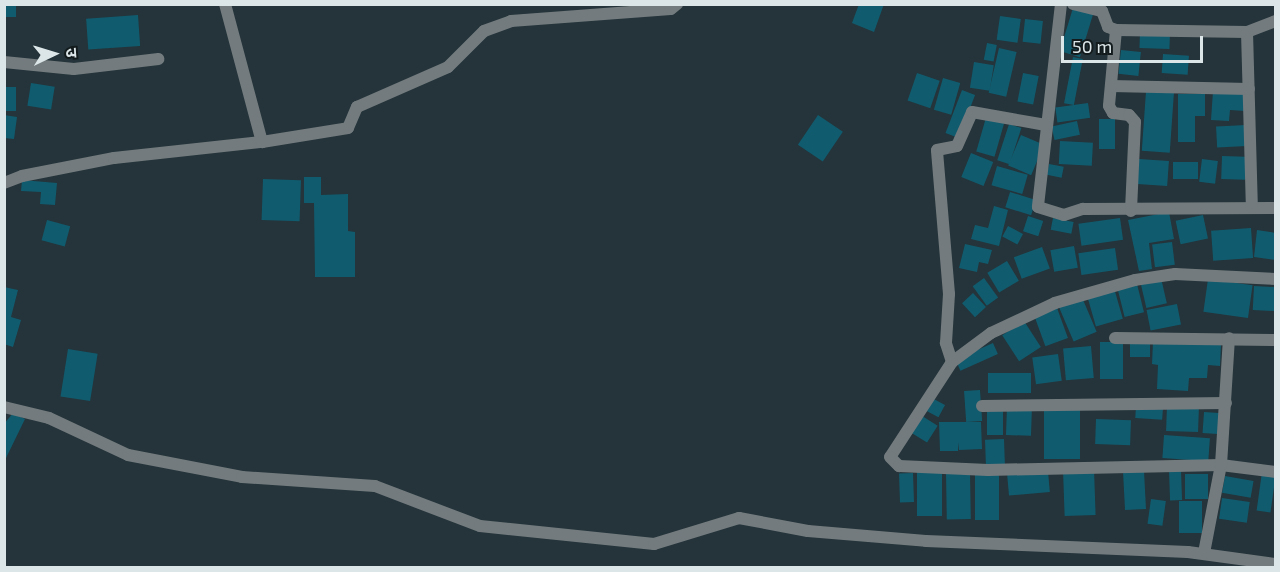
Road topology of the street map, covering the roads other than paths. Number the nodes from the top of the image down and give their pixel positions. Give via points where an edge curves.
1 (225, 4) edge
2 (677, 4) edge
3 (1061, 4) edge
4 (1073, 4) edge
5 (1275, 21) edge
6 (1116, 30) junction
7 (1248, 32) junction
8 (158, 59) dead end
9 (4, 62) edge
10 (1111, 86) junction
11 (1249, 89) junction
12 (1046, 125) junction
13 (262, 142) junction
14 (4, 183) edge
15 (1252, 208) junction
16 (1275, 208) edge
17 (1131, 211) junction
18 (1275, 279) edge
19 (1115, 338) dead end
20 (1229, 338) junction
21 (1275, 340) edge
22 (952, 362) junction
23 (1226, 403) junction
24 (982, 406) dead end
25 (4, 407) edge
26 (1221, 465) junction
27 (1275, 472) edge
28 (1204, 553) junction
29 (1275, 564) edge

1 - 13 street
2 - 13 street via 671,9 511,21 484,31 448,67 357,107 348,128
3 - 12 street
4 - 6 street via 1102,11 1108,27
5 - 7 street
6 - 7 street
6 - 10 street
7 - 11 street
8 - 9 street via 74,69
10 - 11 street
10 - 17 street via 1111,111 1130,116 1135,122
11 - 15 street
12 - 17 street via 1038,207 1064,215 1083,209
12 - 22 street via 972,112 957,146 937,150 949,294 946,343
13 - 14 street via 114,158
15 - 16 street
15 - 17 street
18 - 22 street via 1209,273 1135,280 1055,303 991,333
19 - 20 street
20 - 21 street
20 - 23 street
22 - 26 street via 890,457 892,463 988,470
23 - 24 street
23 - 26 street
25 - 28 street via 49,418 128,455 242,477 375,486 480,526 654,544 739,518 808,531 926,540
26 - 27 street
26 - 28 street
28 - 29 street

